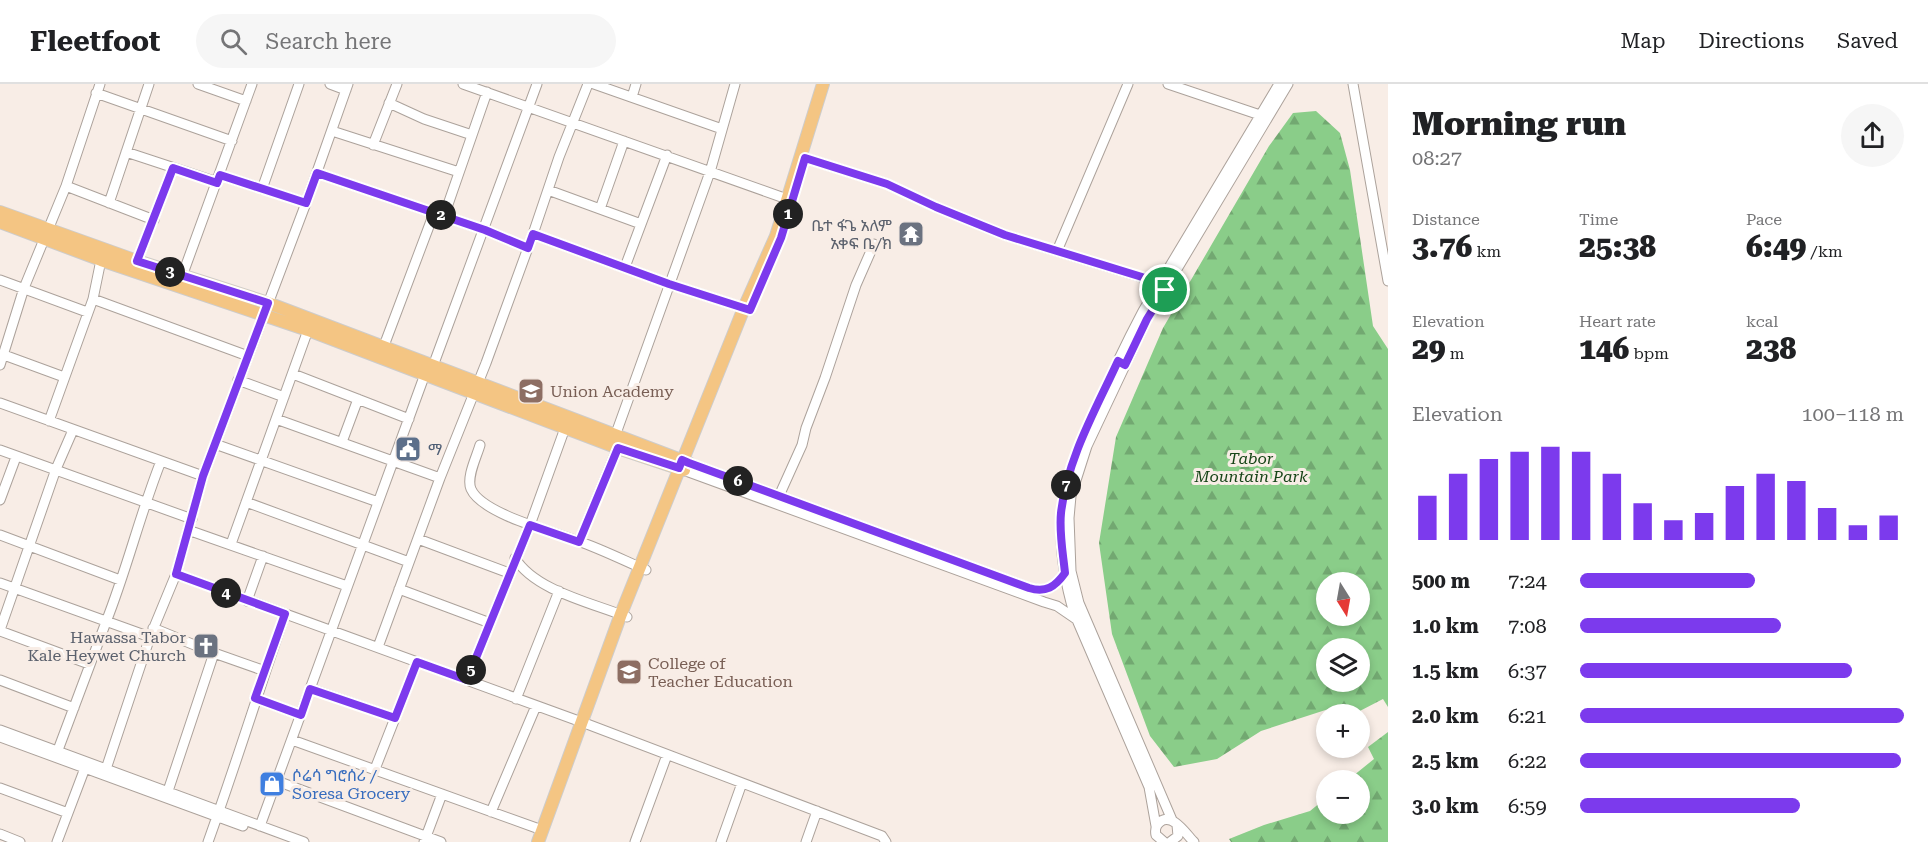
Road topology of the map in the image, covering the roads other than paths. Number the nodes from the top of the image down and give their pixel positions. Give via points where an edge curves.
1 (149, 84) edge
2 (252, 84) edge
3 (299, 84) edge
4 (330, 84) edge
5 (397, 84) edge
6 (463, 84) edge
7 (537, 84) edge
8 (588, 84) edge
9 (594, 84) edge
10 (636, 84) edge
11 (735, 84) edge
12 (824, 84) edge
13 (829, 84) edge
14 (1128, 84) edge
15 (1168, 84) edge
16 (1279, 84) edge
17 (1288, 84) edge
18 (1353, 84) edge
19 (202, 85) edge
20 (347, 87) edge
21 (98, 89) edge
22 (487, 92) junction
23 (632, 97) junction
24 (246, 101) junction
25 (389, 103) junction
26 (529, 108) junction
27 (141, 110) junction
28 (1260, 115) junction
29 (573, 124) junction
30 (722, 129) junction
31 (332, 131) junction
32 (472, 135) junction
33 (232, 141) junction
34 (624, 141) junction
35 (373, 145) junction
36 (126, 152) junction
37 (667, 155) junction
38 (805, 158) junction
39 (173, 168) junction
40 (459, 172) junction
41 (710, 172) junction
42 (317, 173) junction
43 (218, 179) junction
44 (66, 186) junction
45 (262, 189) junction
46 (548, 190) junction
47 (787, 199) junction
48 (109, 203) junction
49 (306, 203) junction
50 (600, 209) junction
51 (0, 212) edge
52 (434, 213) junction
53 (444, 216) junction
54 (154, 220) junction
55 (0, 222) edge
56 (641, 224) junction
57 (485, 230) junction
58 (47, 234) junction
59 (533, 234) junction
60 (874, 244) dead end
61 (528, 248) junction
62 (1057, 251) junction
63 (101, 260) junction
64 (137, 261) junction
65 (625, 267) junction
66 (0, 280) edge
67 (181, 281) junction
68 (1388, 281) edge
69 (669, 284) junction
70 (1162, 287) junction
71 (24, 288) junction
72 (93, 299) junction
73 (266, 309) junction
74 (747, 309) junction
75 (87, 312) junction
76 (308, 330) junction
77 (382, 351) junction
78 (248, 356) junction
79 (2, 360) edge
80 (1121, 363) junction
81 (429, 370) junction
82 (293, 374) junction
83 (64, 377) junction
84 (238, 380) junction
85 (476, 388) junction
86 (284, 397) junction
87 (358, 399) junction
88 (0, 403) edge
89 (276, 419) junction
90 (409, 419) junction
91 (50, 420) junction
92 (565, 428) junction
93 (74, 430) junction
94 (617, 441) junction
95 (342, 442) junction
96 (215, 444) junction
97 (480, 445) dead end
98 (0, 450) edge
99 (16, 456) junction
100 (161, 461) junction
101 (394, 461) junction
102 (261, 462) junction
103 (684, 465) junction
104 (56, 469) junction
105 (203, 476) junction
106 (440, 478) junction
107 (779, 496) junction
108 (0, 500) edge
109 (144, 502) junction
110 (246, 502) junction
111 (378, 502) junction
112 (192, 519) junction
113 (530, 525) junction
114 (188, 530) junction
115 (0, 535) edge
116 (418, 539) junction
117 (579, 542) junction
118 (231, 544) junction
119 (363, 544) junction
120 (30, 546) junction
121 (263, 556) junction
122 (516, 558) junction
123 (409, 562) junction
124 (642, 568) junction
125 (509, 573) junction
126 (1065, 573) junction
127 (176, 574) junction
128 (120, 580) junction
129 (1000, 581) junction
130 (0, 583) edge
131 (347, 586) junction
132 (13, 588) junction
133 (399, 589) junction
134 (559, 591) junction
135 (247, 601) junction
136 (285, 614) junction
137 (624, 615) junction
138 (1077, 619) junction
139 (106, 622) junction
140 (490, 623) junction
141 (332, 630) junction
142 (0, 631) edge
143 (152, 633) junction
144 (378, 647) junction
145 (214, 653) junction
146 (417, 662) junction
147 (89, 664) junction
148 (265, 671) junction
149 (0, 680) edge
150 (467, 680) junction
151 (310, 689) junction
152 (255, 698) junction
153 (516, 699) junction
154 (536, 706) junction
155 (74, 708) junction
156 (301, 715) junction
157 (395, 718) junction
158 (584, 723) junction
159 (0, 730) edge
160 (0, 737) edge
161 (292, 740) junction
162 (58, 750) junction
163 (667, 754) junction
164 (85, 768) junction
165 (375, 769) junction
166 (105, 771) junction
167 (277, 781) junction
168 (742, 783) junction
169 (0, 788) edge
170 (168, 791) junction
171 (442, 794) junction
172 (817, 811) junction
173 (491, 812) junction
174 (68, 813) junction
175 (219, 813) junction
176 (1174, 822) junction
177 (260, 826) junction
178 (1156, 826) junction
179 (0, 834) edge
180 (541, 838) edge
181 (425, 839) edge
182 (1159, 840) edge
183 (20, 842) edge
184 (57, 842) edge
185 (208, 842) edge
186 (288, 842) edge
187 (304, 842) edge
188 (441, 842) edge
189 (635, 842) edge
190 (721, 842) edge
191 (806, 842) edge
192 (886, 842) edge
193 (1172, 842) edge
194 (1194, 842) edge

1 - 27 street
2 - 24 street
3 - 45 street
4 - 20 street
5 - 25 street
6 - 22 street
7 - 26 street
8 - 29 street
9 - 23 street
10 - 23 street
11 - 30 street
12 - 47 main road
13 - 38 main road
14 - 62 street
15 - 28 street
16 - 28 street
17 - 70 street
18 - 68 street
19 - 24 street
20 - 31 street
21 - 27 street
21 - 44 street
22 - 26 street
22 - 32 street
23 - 30 street
24 - 33 street
25 - 32 street
25 - 35 street
26 - 29 street
26 - 57 street
27 - 33 street
27 - 36 street
28 - 70 street
29 - 34 street
29 - 46 street
30 - 41 street
31 - 35 street
31 - 42 street
32 - 40 street
33 - 43 street
34 - 37 street
34 - 50 street
35 - 40 street
36 - 39 street
36 - 48 street
37 - 41 street
37 - 56 street
38 - 62 street via 887,184 988,229
38 - 74 main road via 781,238
39 - 43 street
39 - 54 street
40 - 53 street
41 - 47 street
41 - 69 street
42 - 49 street
42 - 52 street
43 - 45 street
43 - 67 street
44 - 48 street
44 - 58 street
45 - 49 street
46 - 50 street
46 - 59 street
47 - 74 main road
48 - 54 street
49 - 73 street
50 - 56 street
51 - 58 main road
52 - 53 street
52 - 77 street
53 - 57 street
54 - 64 street
55 - 58 main road
56 - 65 street
57 - 61 street
57 - 81 street
58 - 63 main road
58 - 64 main road
58 - 71 street
59 - 61 street
59 - 65 street
60 - 107 street via 856,285 802,445
61 - 85 street
62 - 70 street
63 - 67 main road
63 - 72 street
64 - 67 main road
65 - 69 street
66 - 71 street
67 - 73 main road
69 - 74 street
69 - 94 street
70 - 80 street
71 - 75 street
71 - 79 street
72 - 75 street
72 - 78 street
73 - 76 main road
73 - 77 main road
73 - 78 street
74 - 103 main road
75 - 83 street
76 - 77 main road
76 - 82 street
77 - 81 main road
78 - 84 street
79 - 83 street
80 - 126 street via 1078,448 1068,477 1061,515
80 - 176 street via 1071,496 1070,563 1079,603
81 - 85 main road
81 - 90 street
82 - 86 street
82 - 87 street
83 - 91 street
84 - 86 street
84 - 96 street
85 - 92 main road
85 - 94 main road
85 - 106 street
86 - 89 street
87 - 90 street
87 - 95 street
88 - 91 street
89 - 95 street
89 - 102 street
90 - 101 street
91 - 93 street
92 - 94 main road
92 - 113 street
93 - 100 street
93 - 104 street
94 - 103 main road
94 - 117 street
95 - 101 street
96 - 102 street
96 - 105 street
97 - 113 street via 471,474 472,491 505,516
98 - 99 street
99 - 104 street
99 - 108 street
100 - 105 street
100 - 109 street
101 - 106 street
101 - 111 street
102 - 110 street
102 - 111 street
103 - 107 street
103 - 124 main road
103 - 129 street
104 - 109 street
104 - 120 street
105 - 112 street
106 - 116 street
107 - 129 street
109 - 112 street
109 - 128 street
110 - 118 street
110 - 119 street
111 - 119 street
112 - 114 street
113 - 117 street
113 - 122 street
114 - 118 street
114 - 127 street
115 - 120 street
116 - 123 street
116 - 125 street
117 - 124 street
118 - 121 street
119 - 123 street
119 - 131 street
120 - 128 street
120 - 132 street
121 - 131 street
121 - 135 street
122 - 125 street
122 - 134 street via 532,577
123 - 133 street
124 - 137 main road
125 - 140 street
126 - 129 street via 1055,585 1044,590
126 - 138 street
127 - 135 street
127 - 143 street
128 - 139 street
129 - 138 street
130 - 132 street
131 - 141 street
132 - 139 street
132 - 142 street
133 - 140 street
133 - 144 street
134 - 137 street
134 - 153 street
135 - 136 street
136 - 141 street
136 - 148 street
137 - 158 main road
138 - 178 street via 1149,787
139 - 143 street
139 - 147 street
140 - 150 street
141 - 144 street
141 - 151 street
142 - 147 street
143 - 145 street
143 - 166 street
144 - 146 street
145 - 148 street
145 - 170 street
146 - 150 street
146 - 157 street
147 - 155 street
148 - 152 street
149 - 155 street
150 - 153 street
151 - 156 street
151 - 157 street
152 - 156 street
152 - 175 street
153 - 154 street
154 - 158 street
154 - 173 street
155 - 162 street
156 - 161 street
157 - 165 street
158 - 163 street
158 - 180 main road
159 - 162 street
160 - 164 street
161 - 165 street
161 - 167 street
162 - 166 street
163 - 168 street
163 - 189 street
164 - 166 street
164 - 174 street
165 - 171 street
166 - 170 street
166 - 175 street
167 - 177 street
167 - 181 street
168 - 172 street
168 - 190 street
169 - 174 street
170 - 175 street
171 - 173 street
171 - 181 street
172 - 191 street
172 - 192 street via 882,836
173 - 180 street
174 - 184 street
175 - 177 street
175 - 185 street
175 - 186 street
176 - 178 street via 1164,819
176 - 193 street via 1178,836
176 - 194 street
177 - 187 street
178 - 182 street
179 - 183 street
181 - 188 street

